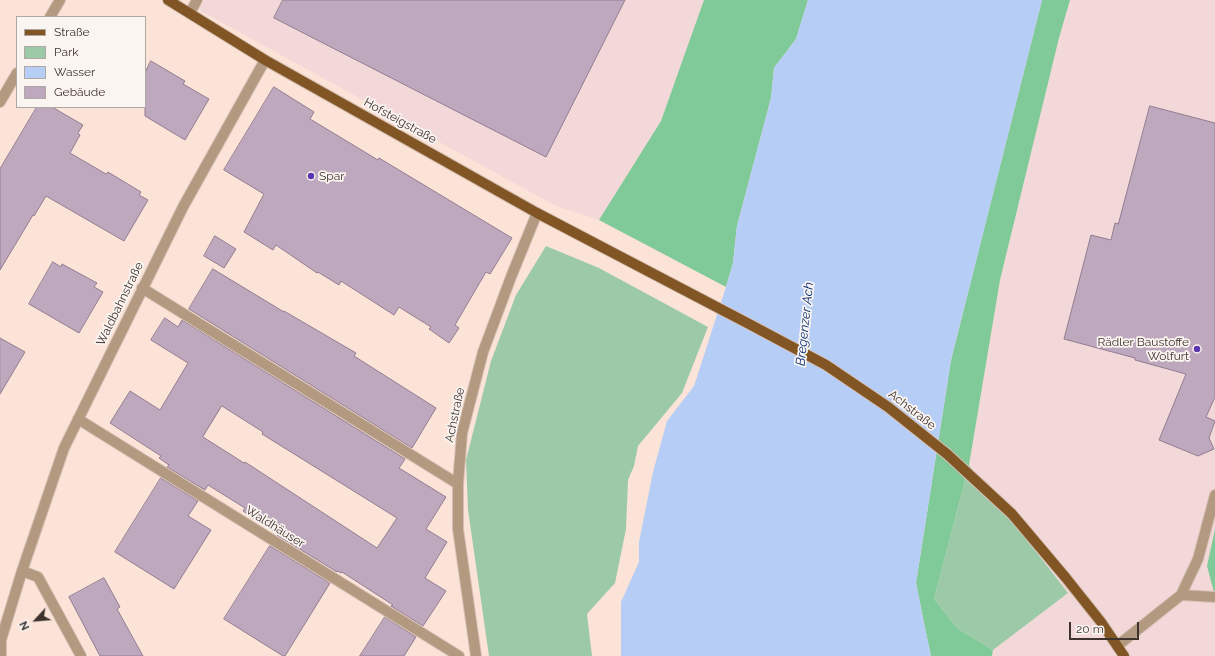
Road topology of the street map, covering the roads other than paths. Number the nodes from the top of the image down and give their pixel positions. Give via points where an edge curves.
1 (60, 0) edge
2 (168, 0) edge
3 (197, 0) edge
4 (190, 13) junction
5 (51, 16) edge
6 (265, 60) junction
7 (16, 75) edge
8 (0, 102) edge
9 (537, 213) junction
10 (623, 258) joint
11 (142, 288) junction
12 (78, 419) junction
13 (458, 484) junction
14 (1215, 496) edge
15 (22, 571) junction
16 (1181, 595) junction
17 (1215, 597) edge
18 (1117, 646) junction
19 (1, 656) edge
20 (81, 656) edge
21 (459, 656) edge
22 (476, 656) edge
23 (1124, 656) edge

1 - 5 street
2 - 4 main road, Hofsteigstraße
3 - 4 street
4 - 6 main road, Hofsteigstraße
6 - 9 main road, Hofsteigstraße
6 - 11 street, Waldbahnstraße via 183,207
7 - 8 street
9 - 10 main road, Hofsteigstraße
9 - 13 street, Achstraße via 483,352 462,433
10 - 18 main road, Achstraße via 826,366 888,407 947,454 1015,518 1101,622
11 - 12 street, Waldbahnstraße
11 - 13 street
12 - 15 street, Waldbahnstraße via 64,448
12 - 21 street, Waldhäuser
13 - 22 street, Achstraße via 458,529
14 - 16 street via 1198,559
15 - 19 street, Waldbahnstraße via 1,640
15 - 20 street via 38,577
16 - 17 street
16 - 18 street
18 - 23 main road, Achstraße

